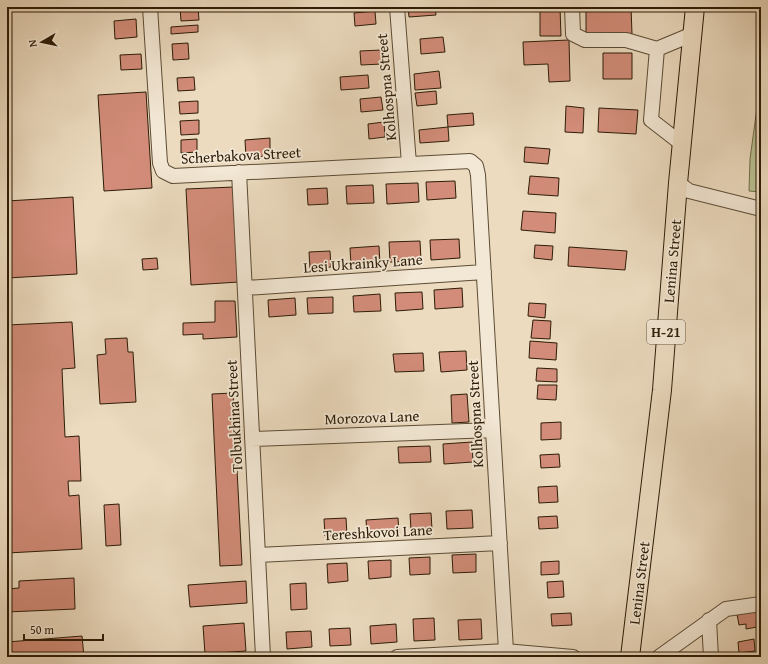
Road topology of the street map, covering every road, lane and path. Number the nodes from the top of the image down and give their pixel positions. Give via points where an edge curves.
1 (150, 7) edge
2 (397, 7) edge
3 (572, 7) edge
4 (696, 7) edge
5 (693, 34) junction
6 (657, 50) junction
7 (682, 144) junction
8 (409, 164) junction
9 (239, 172) junction
10 (478, 175) joint
11 (678, 183) junction
12 (761, 209) edge
13 (484, 272) junction
14 (245, 288) junction
15 (493, 430) junction
16 (252, 438) junction
17 (500, 543) junction
18 (258, 555) junction
19 (761, 604) edge
20 (709, 620) junction
21 (506, 651) junction
22 (548, 656) edge
23 (263, 657) edge
24 (397, 657) edge
25 (573, 657) edge
26 (630, 657) edge
27 (660, 657) edge
28 (711, 657) edge

1 - 9 street, Scherbakova Street via 160,163 163,171 173,176
2 - 8 street, Kolhospna Street
3 - 6 street via 573,34 585,40 626,40
4 - 5 main road, Lenina Street / Н-21
5 - 6 street
5 - 7 main road, Lenina Street / Н-21
6 - 7 street via 651,120
7 - 11 main road, Lenina Street / Н-21
8 - 9 street, Scherbakova Street
8 - 10 street, Scherbakova Street via 470,161 476,166
9 - 14 street, Tolbukhina Street
10 - 13 street, Kolhospna Street
11 - 12 street via 689,191
11 - 26 main road, Lenina Street / Н-21 via 662,390
13 - 14 street, Lesi Ukrainky Lane
13 - 15 street, Kolhospna Street
14 - 16 street, Tolbukhina Street
15 - 16 street, Morozova Lane
15 - 17 street, Kolhospna Street
16 - 18 street, Tolbukhina Street
17 - 18 street, Tereshkovoi Lane
17 - 21 street, Kolhospna Street
18 - 23 street, Tolbukhina Street
19 - 20 street via 726,609
20 - 27 street
20 - 28 street
21 - 22 street
21 - 24 street
22 - 25 street

